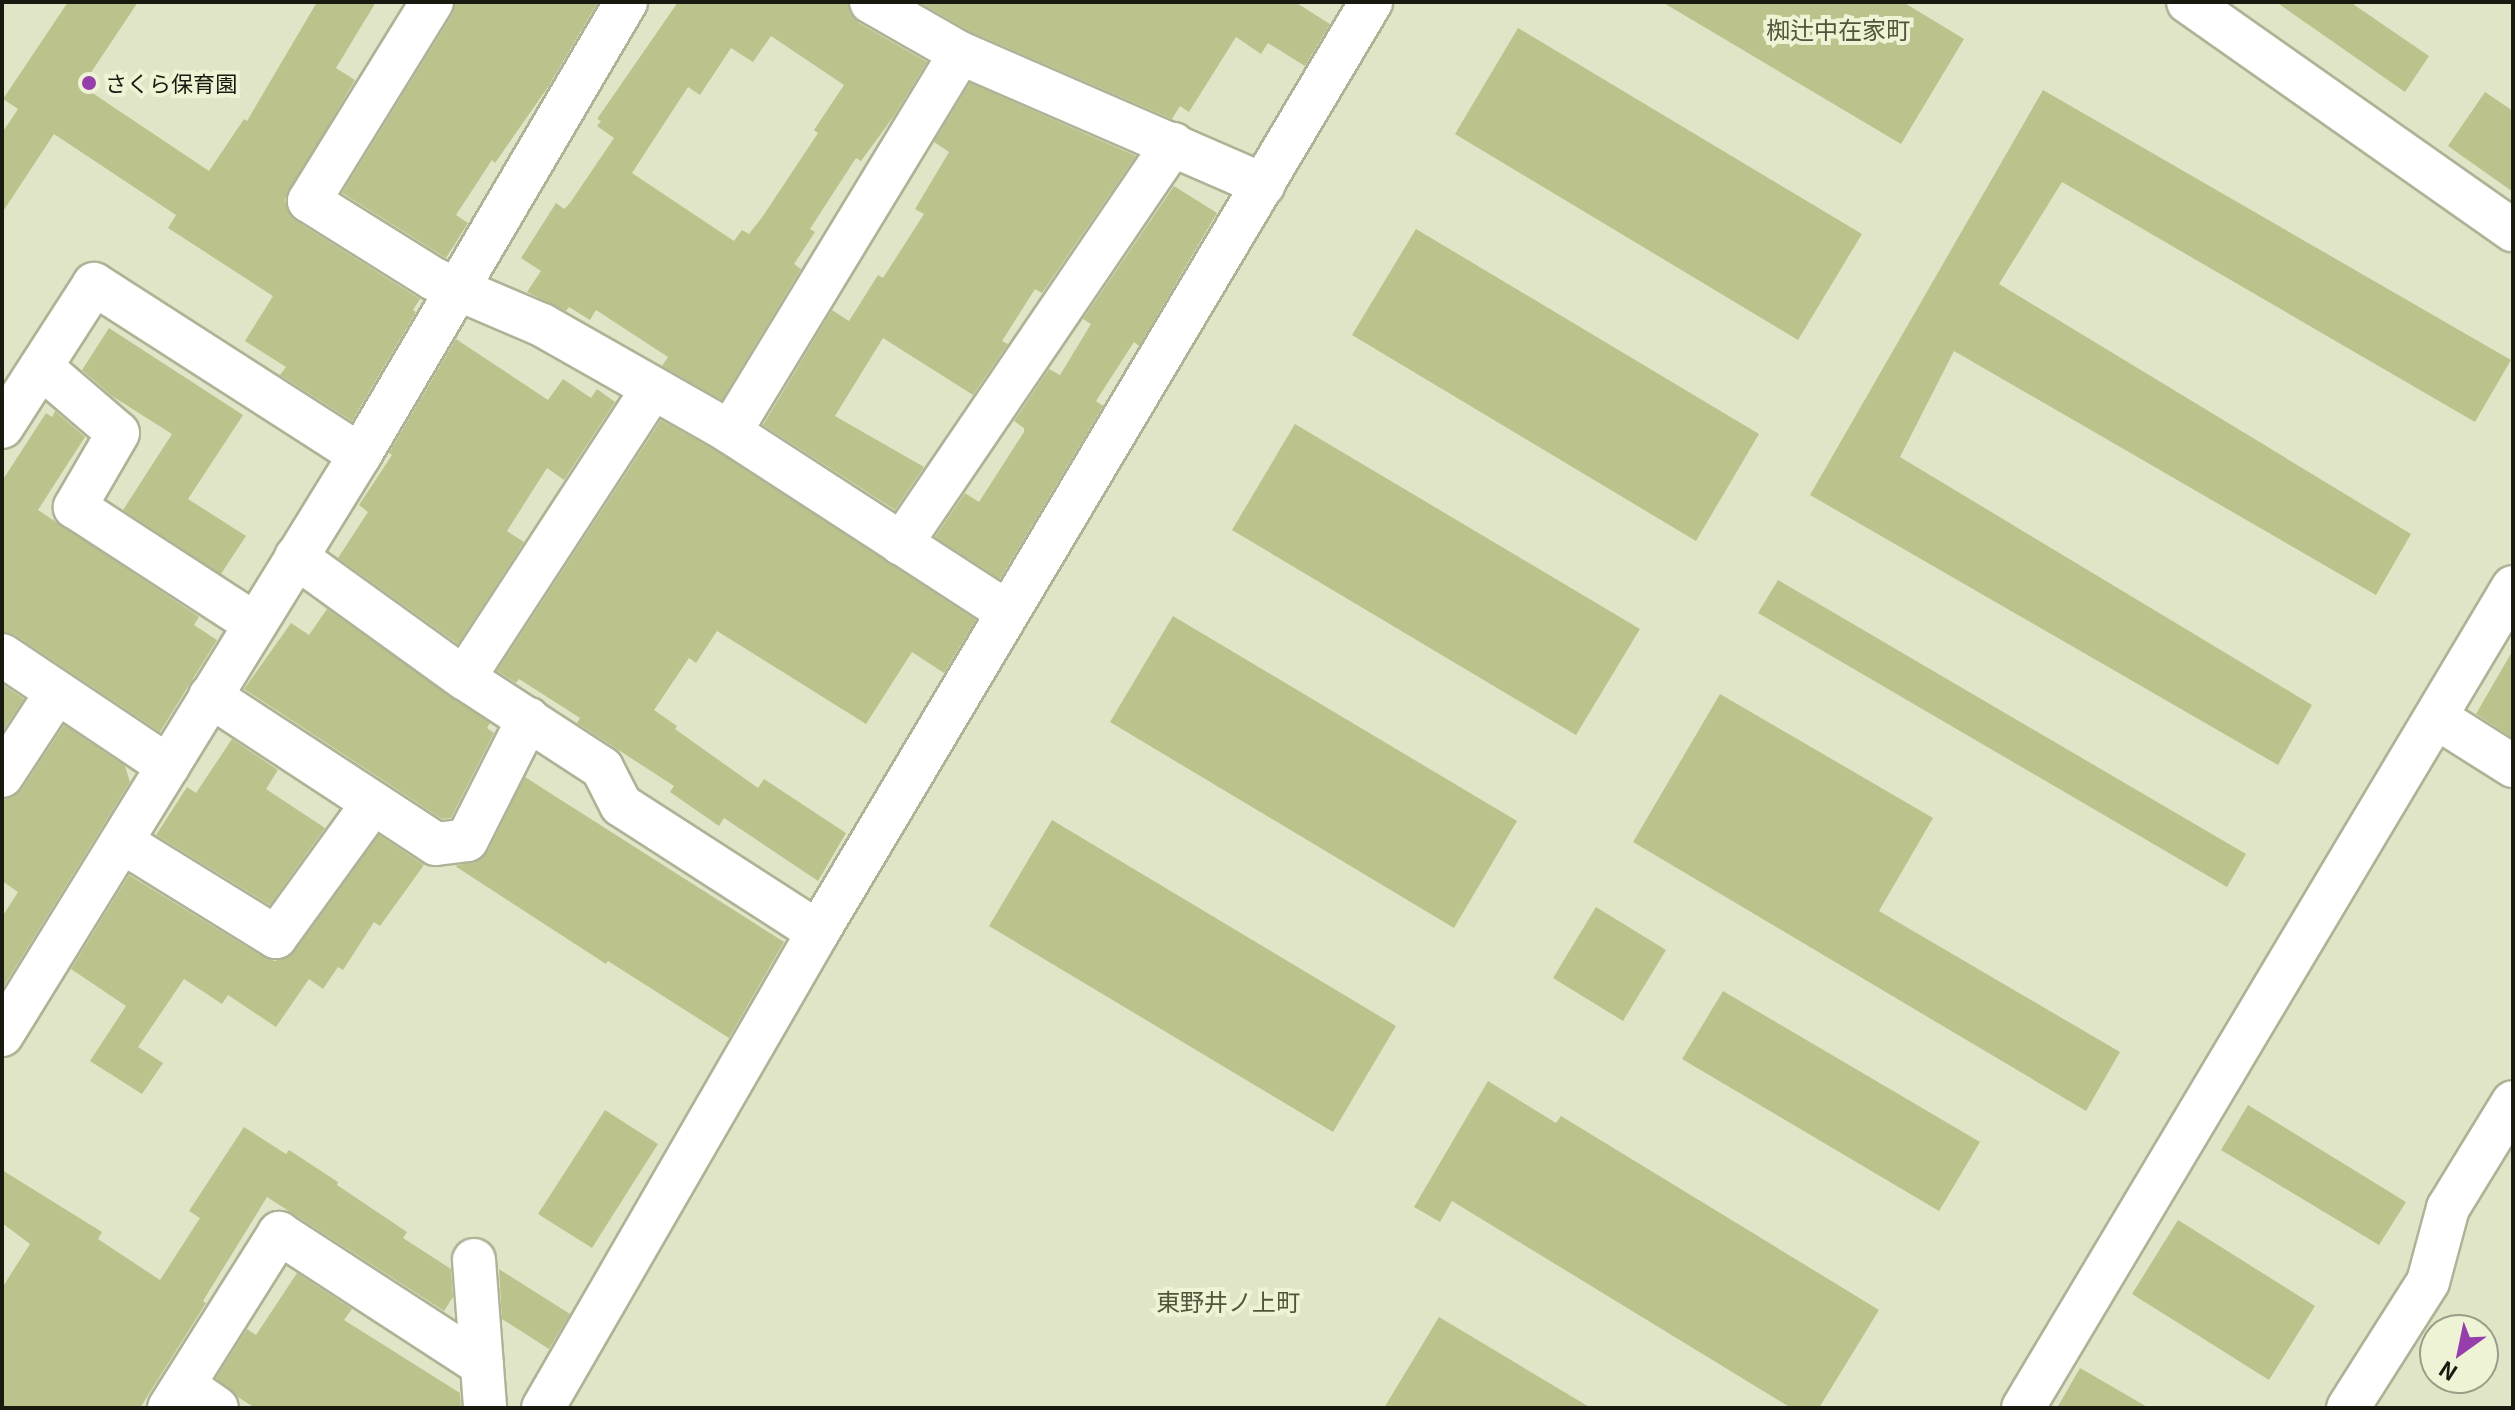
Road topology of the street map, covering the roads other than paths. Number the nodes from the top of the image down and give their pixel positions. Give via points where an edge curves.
1 (432, 2) edge
2 (626, 2) edge
3 (871, 2) edge
4 (1371, 2) edge
5 (2188, 2) edge
6 (943, 29) edge
7 (1173, 144) junction
8 (1264, 185) junction
9 (2513, 230) edge
10 (457, 287) junction
11 (41, 367) junction
12 (653, 388) junction
13 (2, 427) edge
14 (730, 432) junction
15 (360, 455) junction
16 (901, 544) junction
17 (296, 557) junction
18 (2513, 587) edge
19 (1007, 612) junction
20 (255, 624) junction
21 (2, 655) edge
22 (464, 678) junction
23 (57, 692) junction
24 (210, 696) junction
25 (2437, 718) junction
26 (528, 719) junction
27 (168, 766) junction
28 (2513, 766) edge
29 (2, 776) edge
30 (373, 803) junction
31 (122, 842) junction
32 (818, 932) junction
33 (2, 1035) edge
34 (2513, 1102) edge
35 (474, 1260) dead end
36 (482, 1365) junction
37 (190, 1400) edge
38 (485, 1408) edge
39 (543, 1408) edge
40 (2023, 1408) edge
41 (2348, 1408) edge

1 - 10 street via 309,201 434,279
2 - 10 street
3 - 6 street
4 - 8 street
5 - 9 street
6 - 7 street
6 - 14 street
7 - 8 street
7 - 16 street
8 - 19 street
10 - 12 street via 542,325
10 - 15 street
11 - 13 street
11 - 15 street via 94,284
11 - 20 street via 118,433 75,507
12 - 14 street
12 - 22 street
14 - 16 street
15 - 17 street
16 - 19 street
17 - 20 street
17 - 22 street
18 - 25 street
19 - 32 street
20 - 24 street
21 - 23 street
22 - 26 street
23 - 27 street
23 - 29 street
24 - 27 street
24 - 30 street
25 - 28 street
25 - 40 street
26 - 30 street via 467,840 436,844
26 - 32 street via 602,768 621,805
27 - 31 street
30 - 31 street via 276,937
31 - 33 street
32 - 39 street
34 - 41 street via 2448,1208 2428,1282
35 - 36 street
36 - 37 street via 279,1233
36 - 38 street

